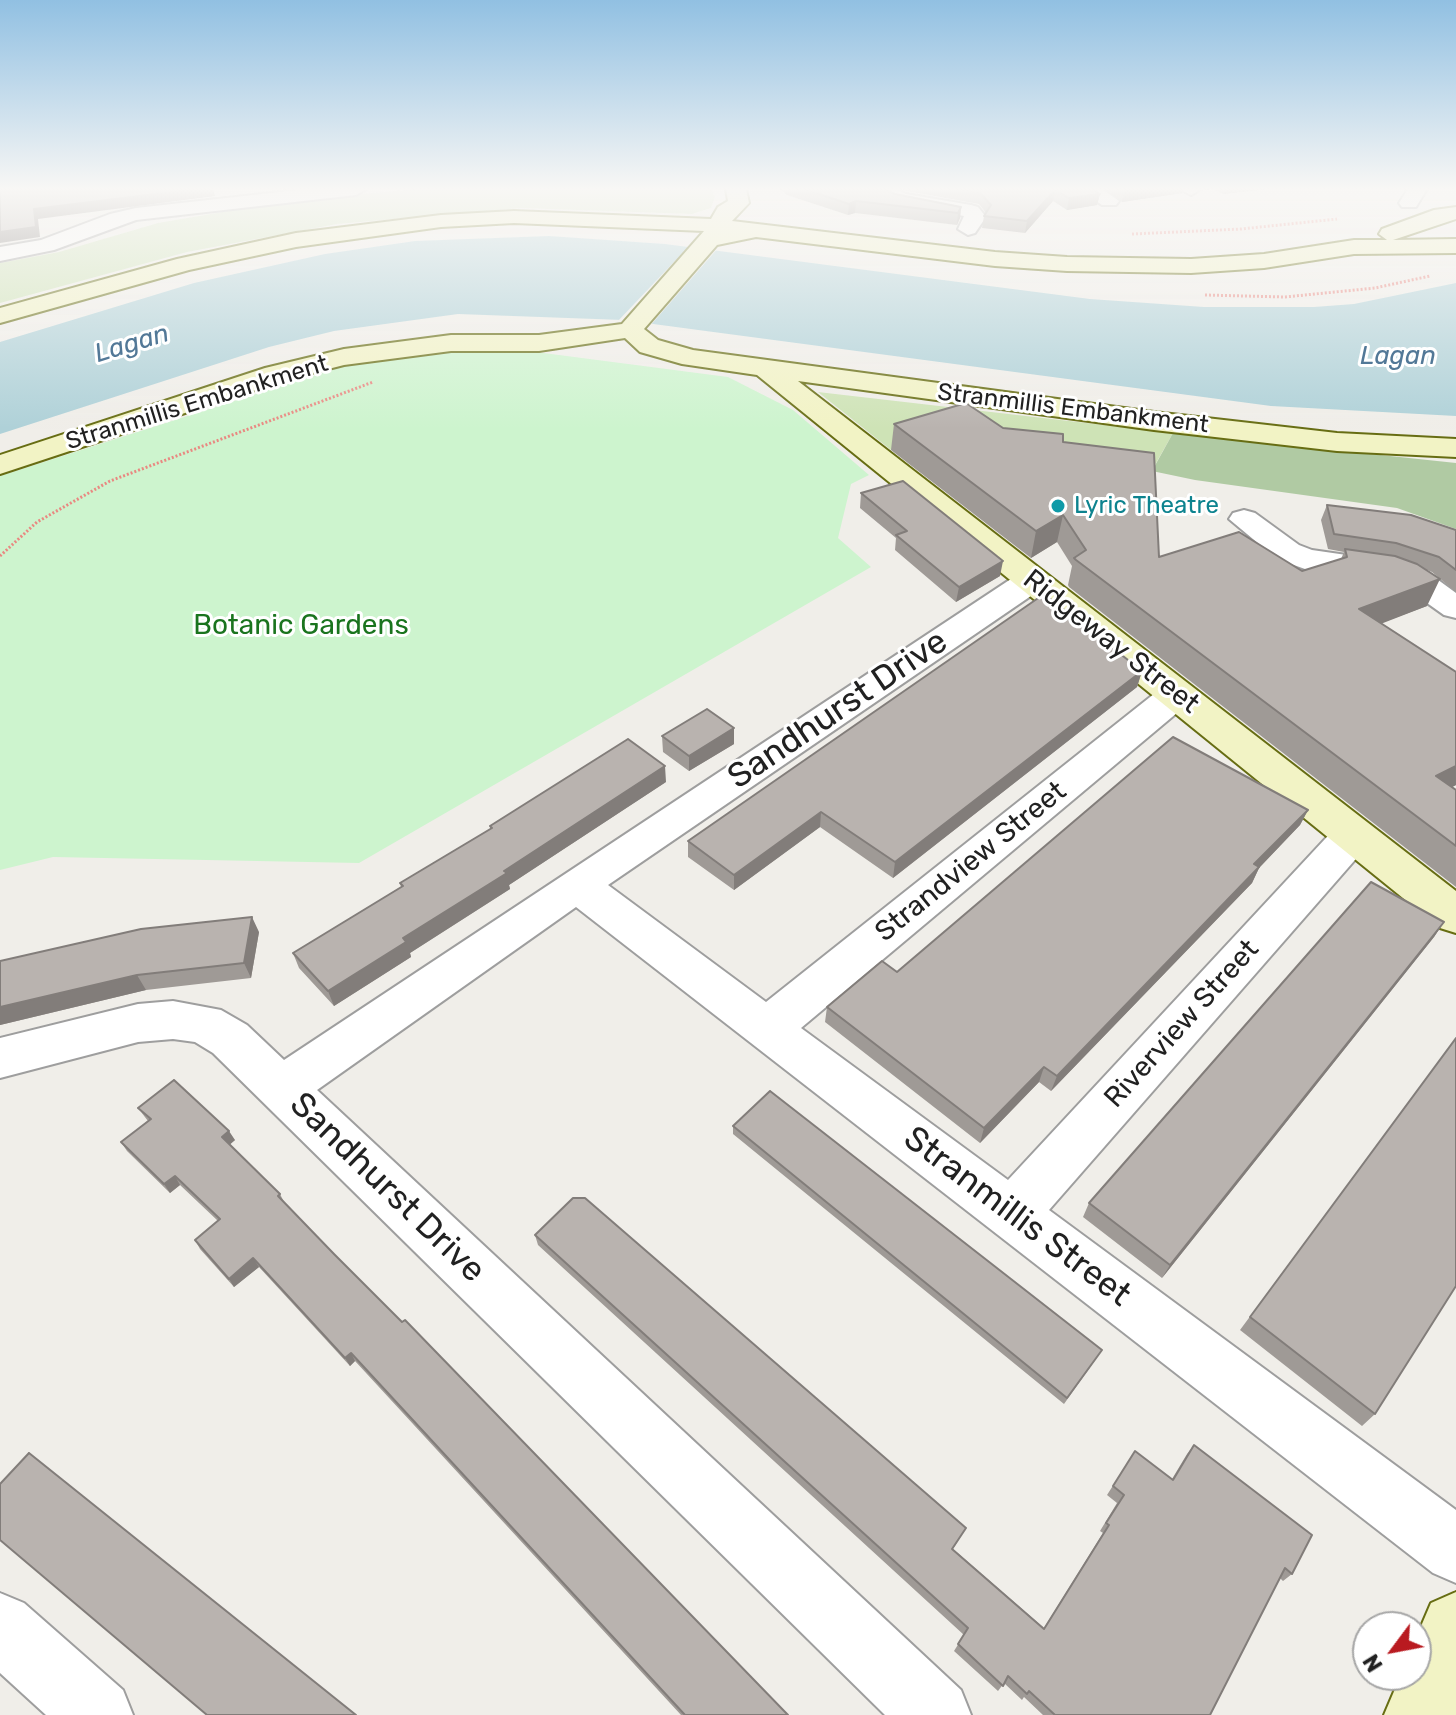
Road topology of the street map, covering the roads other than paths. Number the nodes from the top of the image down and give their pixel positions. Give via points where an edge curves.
1 (170, 269) edge
2 (680, 269) edge
3 (0, 316) edge
4 (631, 327) junction
5 (539, 343) junction
6 (691, 358) junction
7 (766, 369) junction
8 (1456, 448) edge
9 (0, 465) edge
10 (1244, 519) dead end
11 (1032, 580) junction
12 (1456, 608) edge
13 (1177, 694) junction
14 (1353, 835) junction
15 (577, 885) junction
16 (1456, 916) edge
17 (766, 1029) junction
18 (0, 1058) edge
19 (282, 1088) junction
20 (1012, 1213) junction
21 (1456, 1550) edge
22 (0, 1627) edge
23 (1456, 1628) edge
24 (98, 1715) edge
25 (936, 1715) edge
26 (1421, 1715) edge

1 - 3 street
2 - 4 street
4 - 5 street, Stranmillis Embankment
4 - 6 street, Stranmillis Embankment via 649,346
5 - 6 street, Stranmillis Embankment via 664,362
5 - 9 street, Stranmillis Embankment via 451,343 344,357 262,378
6 - 7 street, Stranmillis Embankment
7 - 8 street, Stranmillis Embankment via 1337,442
7 - 11 street, Ridgeway Street
10 - 12 street via 1296,555 1388,571 1418,581
11 - 13 street, Ridgeway Street
11 - 15 street, Sandhurst Drive
13 - 14 street, Ridgeway Street
13 - 17 street, Strandview Street
14 - 16 street, Ridgeway Street
14 - 20 street, Riverview Street
15 - 17 street, Stranmillis Street
15 - 19 street, Sandhurst Drive
17 - 20 street, Stranmillis Street
18 - 19 street via 138,1023 173,1020 204,1024 230,1039
19 - 25 street, Sandhurst Drive
20 - 21 street, Stranmillis Street
22 - 24 street
23 - 26 street

